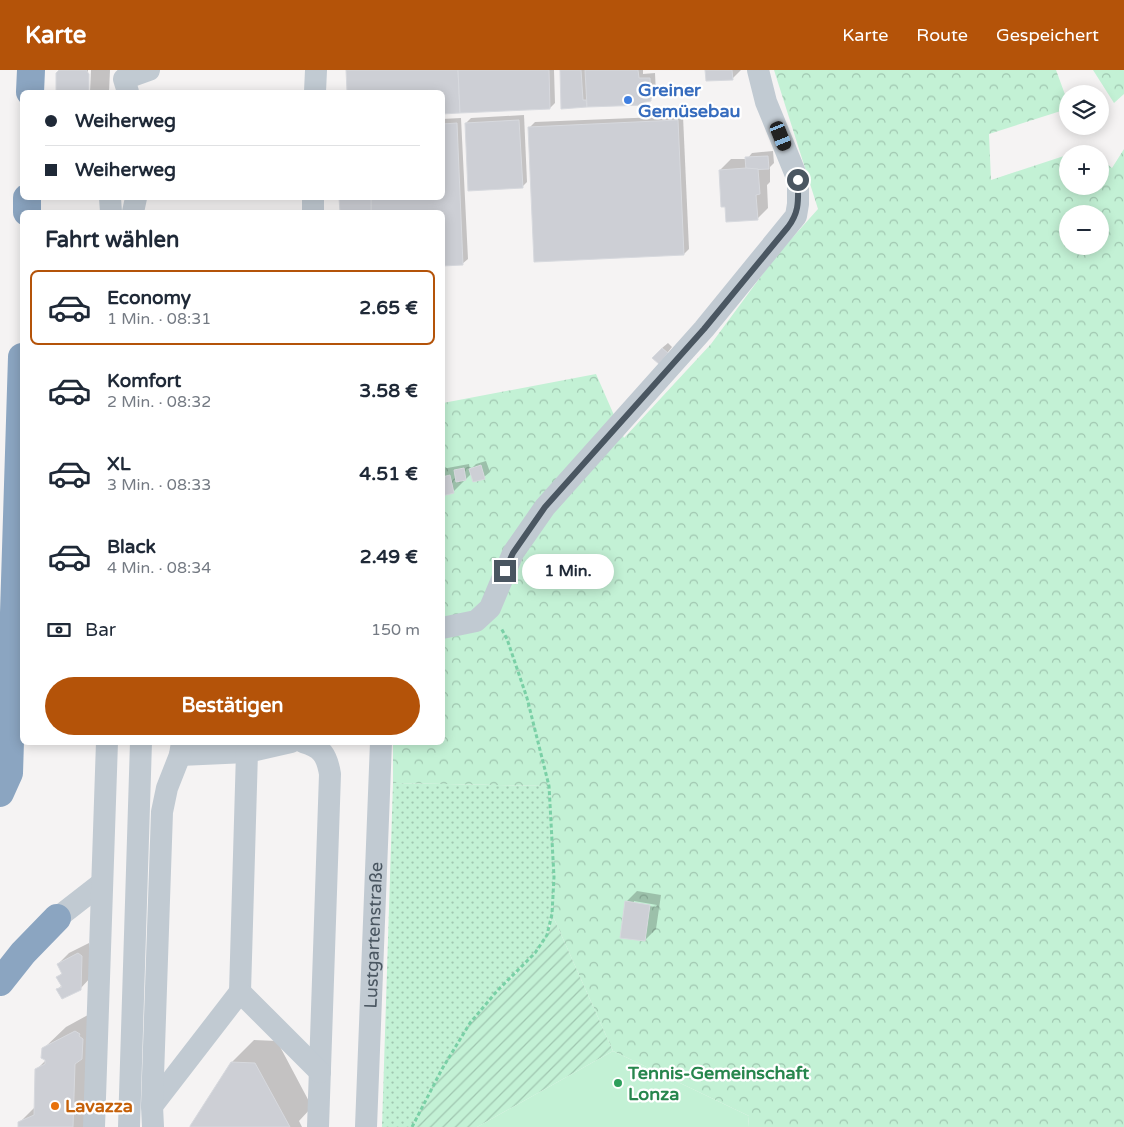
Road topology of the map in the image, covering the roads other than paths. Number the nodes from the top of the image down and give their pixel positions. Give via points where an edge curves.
1 (30, 70) edge
2 (149, 70) edge
3 (316, 70) edge
4 (758, 70) edge
5 (123, 84) edge
6 (30, 90) edge
7 (315, 90) edge
8 (20, 421) edge
9 (445, 627) edge
10 (107, 745) edge
11 (141, 745) edge
12 (278, 745) edge
13 (312, 745) edge
14 (381, 745) edge
15 (181, 749) edge
16 (247, 752) junction
17 (0, 794) edge
18 (102, 883) junction
19 (57, 918) joint
20 (0, 982) edge
21 (240, 992) junction
22 (320, 1072) junction
23 (152, 1120) edge
24 (94, 1127) edge
25 (129, 1127) edge
26 (318, 1127) edge
27 (366, 1127) edge

1 - 6 highway
2 - 5 street
3 - 7 street
4 - 9 street via 766,102 798,180 796,216 704,329 545,507 513,553 490,608 476,621
8 - 17 highway via 9,773
10 - 18 street
11 - 25 street
12 - 16 street
13 - 22 street via 328,760 330,774
14 - 27 street, Lustgartenstraße
15 - 16 street
15 - 23 street via 162,812
16 - 21 street
18 - 19 street
18 - 24 street
19 - 20 highway
21 - 22 street
21 - 23 street
22 - 26 street

